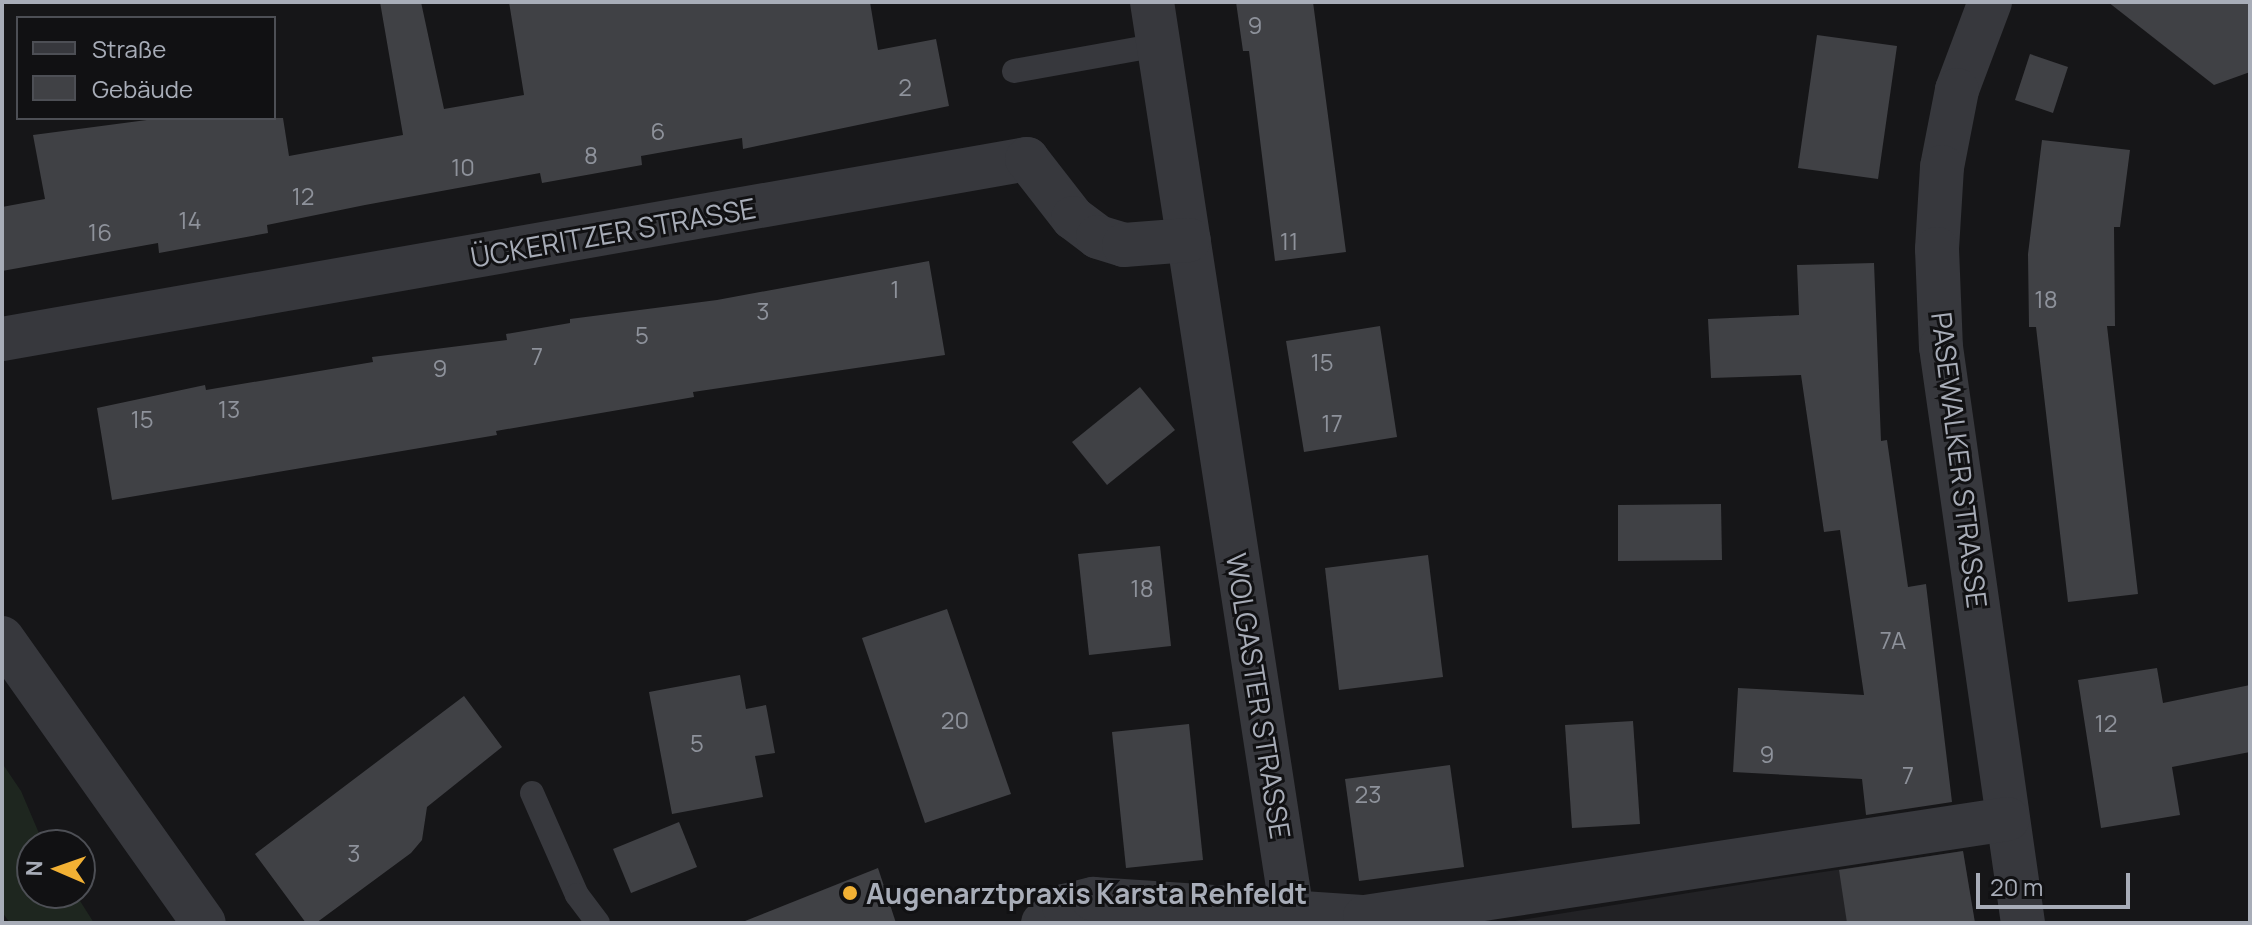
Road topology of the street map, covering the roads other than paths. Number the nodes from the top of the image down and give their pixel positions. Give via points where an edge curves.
1 (1152, 2) edge
2 (1990, 2) edge
3 (1159, 45) junction
4 (1014, 71) dead end
5 (1189, 240) junction
6 (2, 339) edge
7 (2, 638) edge
8 (532, 793) dead end
9 (2008, 819) junction
10 (1292, 913) junction
11 (204, 923) edge
12 (598, 923) edge
13 (1043, 923) edge
14 (2023, 923) edge

1 - 3 street, WOLGASTER STRASSE
2 - 9 street, PASEWALKER STRASSE via 1957,90 1942,167 1937,249 1941,347
3 - 4 lane
3 - 5 street, WOLGASTER STRASSE
5 - 6 street, ÜCKERITZER STRASSE via 1124,245 1098,237 1073,218 1027,159
5 - 10 street, WOLGASTER STRASSE
7 - 11 street
8 - 12 lane via 577,895
9 - 10 street via 1365,917
9 - 14 street, PASEWALKER STRASSE
10 - 13 street via 1093,899 1064,906

